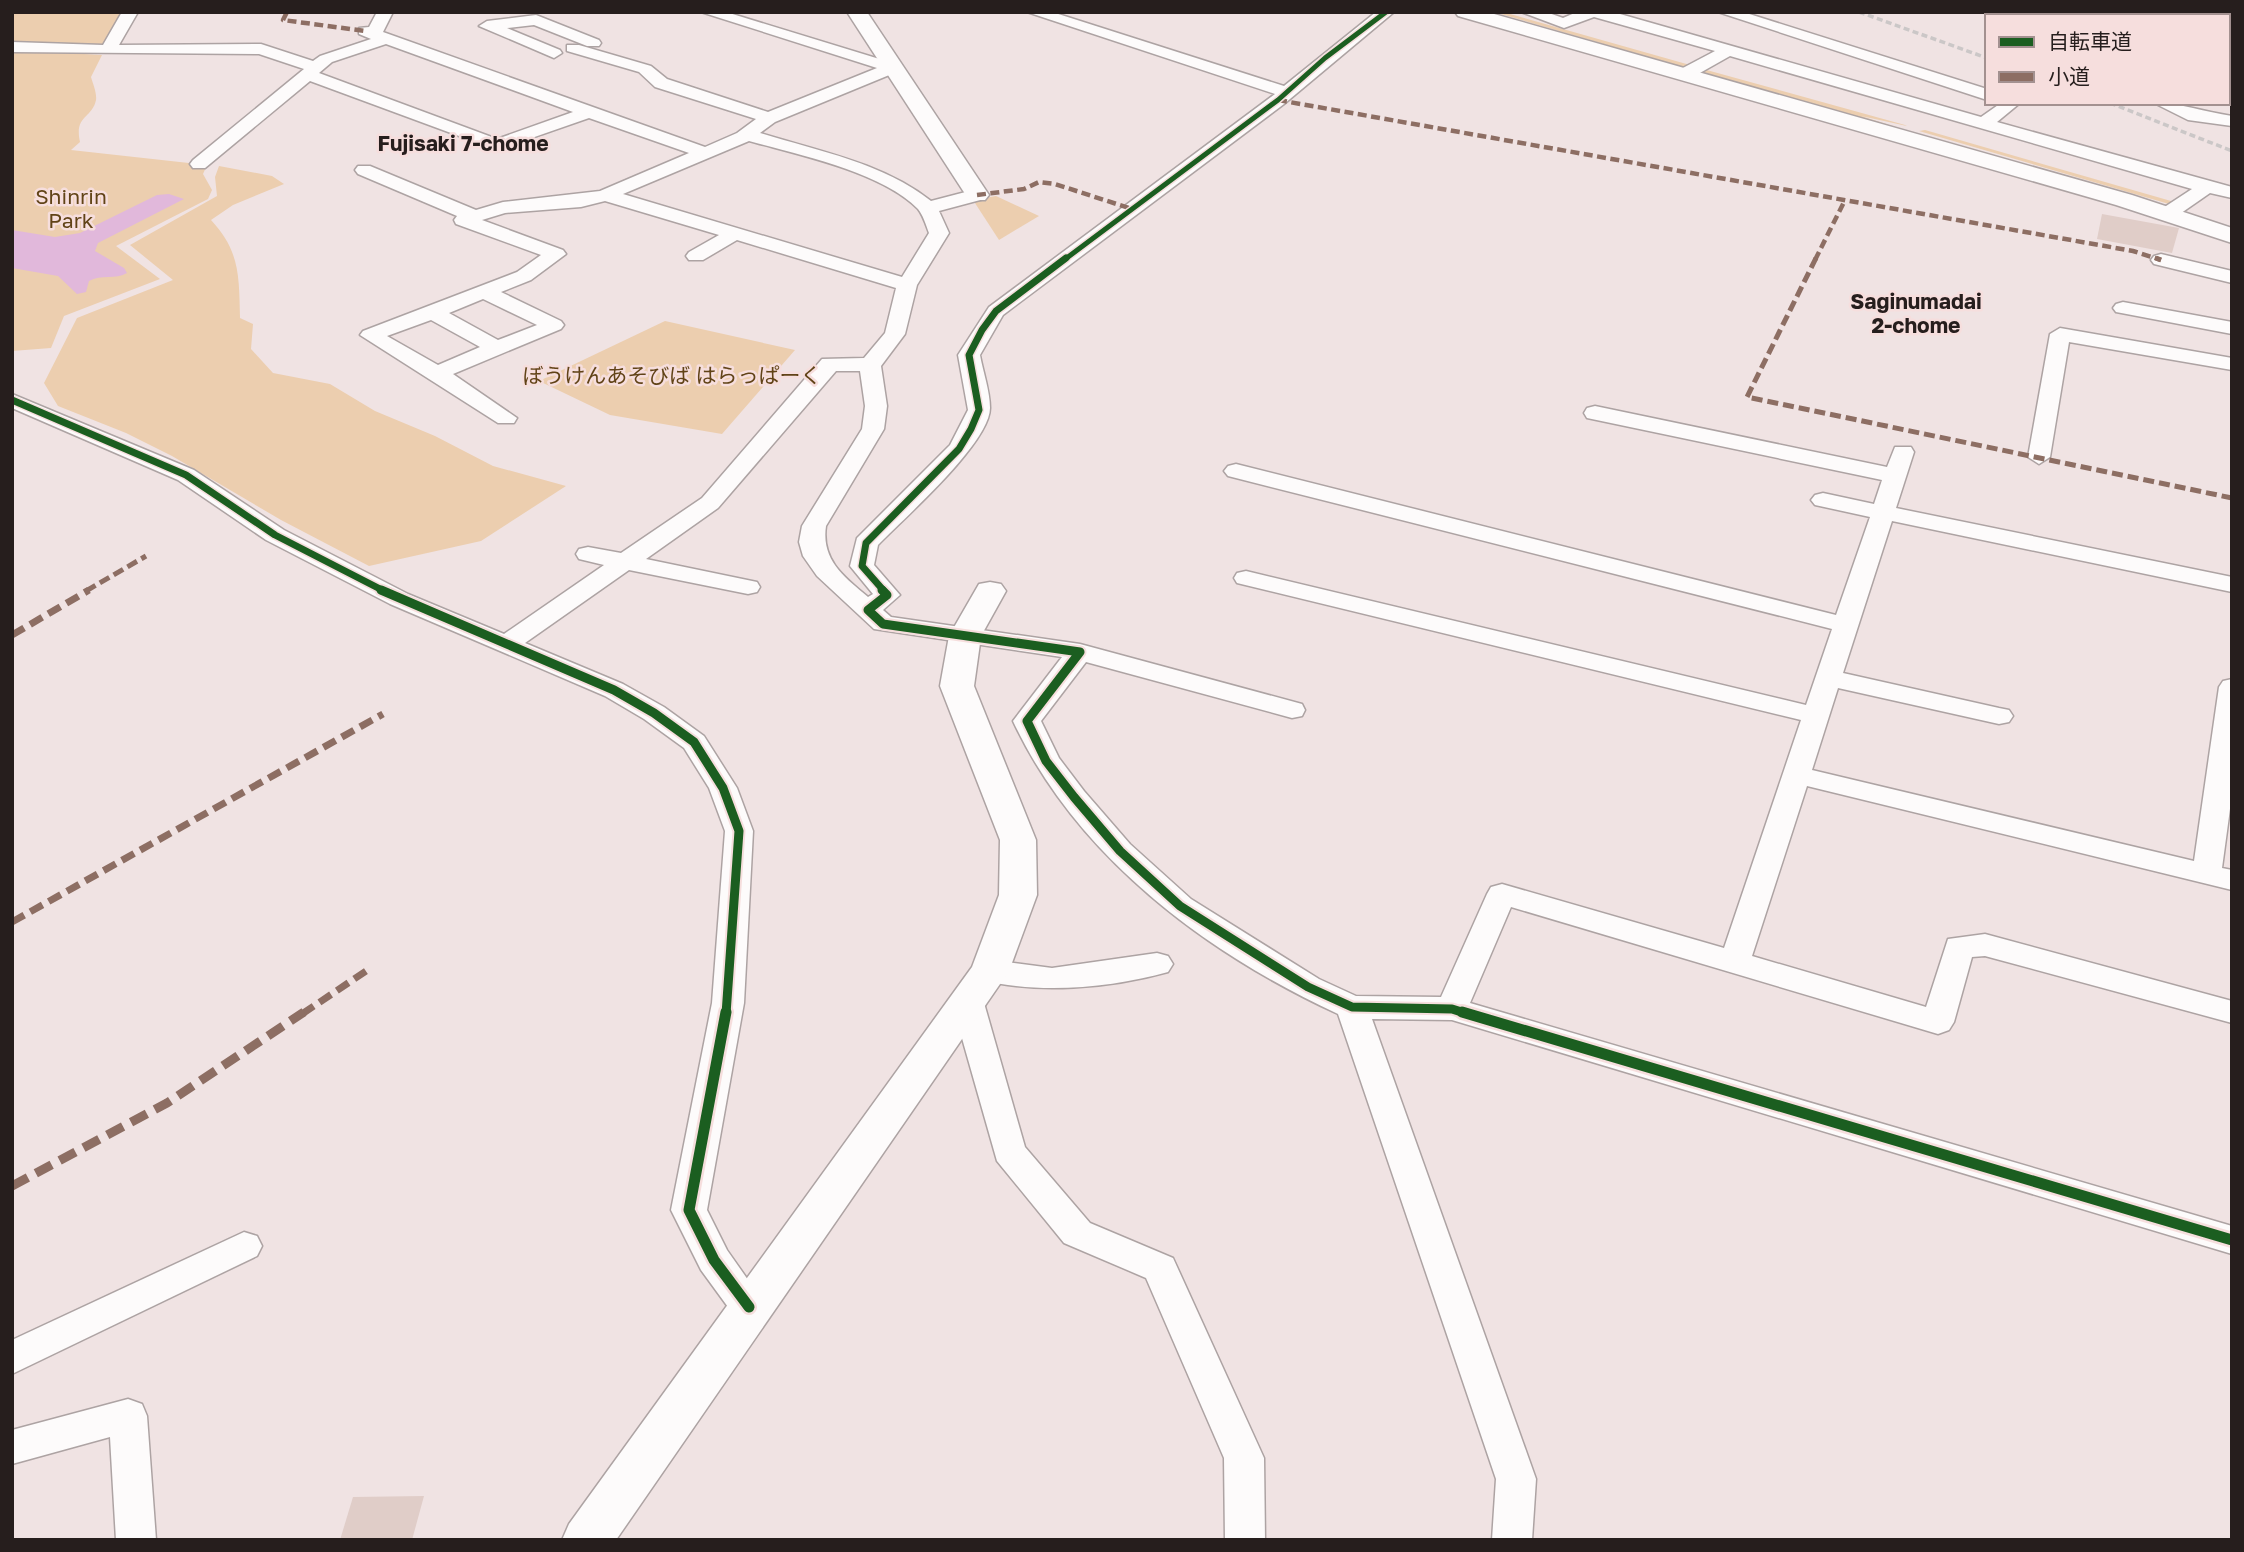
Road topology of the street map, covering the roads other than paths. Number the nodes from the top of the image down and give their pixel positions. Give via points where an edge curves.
1 (130, 12) edge
2 (385, 12) edge
3 (709, 12) edge
4 (857, 12) edge
5 (1035, 12) edge
6 (1386, 12) edge
7 (1465, 12) edge
8 (1529, 12) edge
9 (1594, 12) edge
10 (1726, 12) edge
11 (375, 35) junction
12 (12, 47) edge
13 (573, 48) junction
14 (108, 50) junction
15 (1729, 50) junction
16 (554, 53) junction
17 (893, 68) junction
18 (312, 71) junction
19 (1685, 74) junction
20 (489, 75) junction
21 (1286, 92) junction
22 (1985, 93) edge
23 (2009, 105) edge
24 (2167, 105) edge
25 (589, 112) junction
26 (769, 118) junction
27 (2232, 121) edge
28 (1984, 123) junction
29 (746, 134) junction
30 (706, 153) junction
31 (199, 164) dead end
32 (364, 170) dead end
33 (2207, 187) junction
34 (2232, 193) edge
35 (606, 195) junction
36 (977, 195) joint
37 (928, 208) junction
38 (2166, 214) junction
39 (473, 216) junction
40 (736, 233) junction
41 (2232, 236) edge
42 (696, 256) dead end
43 (2161, 260) dead end
44 (2232, 277) edge
45 (907, 285) junction
46 (484, 292) junction
47 (2123, 308) dead end
48 (433, 312) junction
49 (2232, 328) edge
50 (497, 348) junction
51 (2232, 364) edge
52 (870, 365) junction
53 (437, 373) junction
54 (12, 400) edge
55 (1595, 413) dead end
56 (506, 418) dead end
57 (2039, 457) dead end
58 (1236, 471) dead end
59 (1823, 500) dead end
60 (1883, 512) junction
61 (588, 554) dead end
62 (627, 562) junction
63 (1246, 578) dead end
64 (2232, 584) edge
65 (748, 587) dead end
66 (990, 591) dead end
67 (868, 610) junction
68 (1846, 625) junction
69 (965, 636) junction
70 (506, 644) junction
71 (1080, 652) junction
72 (1828, 678) junction
73 (2232, 687) edge
74 (1292, 710) dead end
75 (1816, 716) junction
76 (1998, 716) dead end
77 (1796, 775) junction
78 (2220, 876) edge
79 (1734, 963) junction
80 (1157, 964) dead end
81 (979, 987) junction
82 (1352, 1007) junction
83 (1452, 1009) junction
84 (2232, 1012) edge
85 (2232, 1240) edge
86 (244, 1246) dead end
87 (749, 1307) junction
88 (12, 1357) edge
89 (12, 1447) edge
90 (136, 1540) edge
91 (587, 1540) edge
92 (1245, 1540) edge
93 (1512, 1540) edge

1 - 14 street
2 - 11 street
3 - 17 street
4 - 17 street
5 - 21 street
6 - 21 street
7 - 19 street
8 - 9 street via 1564,23
9 - 15 street
10 - 22 street
11 - 18 street
11 - 20 street
12 - 14 street
13 - 16 street
13 - 16 street via 593,43 536,20 487,26
13 - 26 street via 645,69 662,83
14 - 18 street via 261,49
15 - 19 street
15 - 28 street
16 - 20 street
17 - 26 street
17 - 36 street
18 - 25 street via 497,145
18 - 31 street
19 - 38 street
20 - 25 street
21 - 67 street via 996,311 969,355 979,410 971,429 959,449 866,543 862,566 887,595
23 - 28 street
24 - 27 street via 2194,116
25 - 30 street
26 - 29 street
28 - 33 street
29 - 30 street
29 - 37 street via 891,182
30 - 35 street
32 - 39 street
33 - 34 street
33 - 38 street
35 - 39 street
35 - 40 street
36 - 37 street
37 - 45 street via 939,233
38 - 41 street
39 - 46 street via 463,220 556,254 524,276
40 - 42 street
40 - 45 street
43 - 44 street
45 - 52 street via 895,334
46 - 48 street
46 - 50 street via 554,325
47 - 49 street
48 - 50 street
48 - 53 street via 370,335
50 - 53 street
51 - 57 street via 2060,334
52 - 62 street via 830,365 710,503
52 - 67 street via 873,428 811,530 811,550 828,577
53 - 56 street
54 - 70 street via 186,475 275,535 399,599
55 - 60 street via 1899,464
58 - 68 street
59 - 60 street
60 - 64 street
60 - 68 street
61 - 62 street
62 - 65 street
62 - 70 street
63 - 75 street
66 - 69 street
67 - 69 street via 883,624
68 - 72 street
69 - 71 street
69 - 81 street via 957,686 1018,840 1018,895
70 - 87 street via 614,690 694,743 723,788 739,831 728,1003 688,1210 714,1260
71 - 74 street
71 - 82 street via 1027,721 1046,761 1121,851 1180,906 1308,987
72 - 75 street
72 - 76 street
73 - 78 street
75 - 77 street
77 - 78 street
77 - 79 street
79 - 83 street via 1502,894
79 - 84 street via 1937,1022 1959,947 1985,945
80 - 81 street
81 - 87 street
81 - 92 street via 1009,1152 1077,1233 1160,1268 1244,1458
82 - 83 street
82 - 93 street via 1516,1479
83 - 85 street
86 - 88 street
87 - 91 street
89 - 90 street via 128,1416

